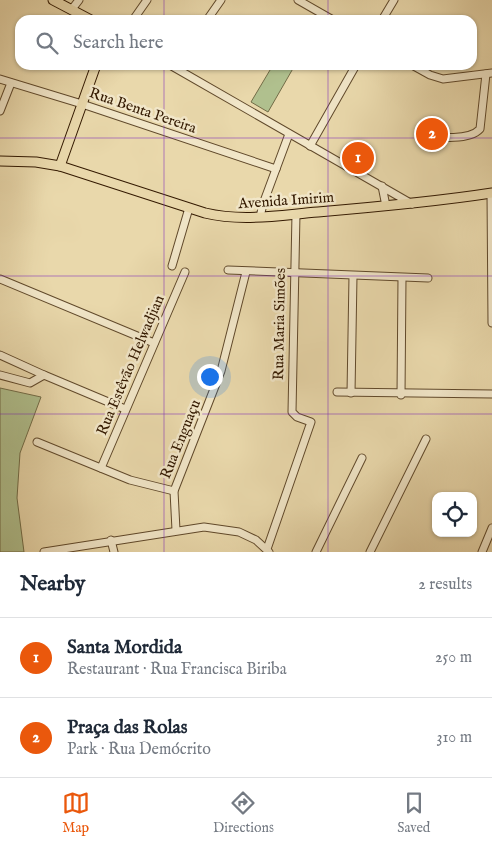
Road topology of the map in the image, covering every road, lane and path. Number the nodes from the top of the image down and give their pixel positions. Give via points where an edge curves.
1 (53, 0) edge
2 (79, 0) edge
3 (147, 0) edge
4 (221, 0) edge
5 (298, 0) edge
6 (394, 0) edge
7 (72, 9) junction
8 (82, 15) edge
9 (136, 15) edge
10 (210, 15) edge
11 (324, 15) edge
12 (385, 15) edge
13 (94, 70) edge
14 (181, 70) edge
15 (353, 70) edge
16 (422, 70) edge
17 (489, 73) edge
18 (0, 79) edge
19 (11, 82) junction
20 (82, 104) junction
21 (0, 111) edge
22 (426, 133) dead end
23 (289, 134) junction
24 (310, 146) junction
25 (0, 161) edge
26 (60, 166) junction
27 (276, 169) junction
28 (382, 186) junction
29 (491, 193) edge
30 (413, 204) junction
31 (386, 206) junction
32 (188, 208) junction
33 (296, 214) junction
34 (260, 217) junction
35 (172, 266) dead end
36 (228, 270) dead end
37 (185, 272) dead end
38 (246, 272) junction
39 (294, 273) junction
40 (353, 276) junction
41 (402, 278) junction
42 (428, 278) dead end
43 (0, 279) edge
44 (492, 323) edge
45 (154, 343) junction
46 (0, 355) edge
47 (0, 375) edge
48 (44, 375) junction
49 (338, 392) dead end
50 (350, 393) junction
51 (492, 394) edge
52 (401, 395) junction
53 (125, 409) junction
54 (426, 439) dead end
55 (37, 442) dead end
56 (362, 458) dead end
57 (101, 468) junction
58 (174, 491) junction
59 (492, 528) edge
60 (176, 530) junction
61 (111, 540) junction
62 (268, 551) edge
63 (44, 552) edge
64 (114, 552) edge
65 (316, 552) edge
66 (370, 552) edge
67 (482, 552) edge

1 - 7 main road
2 - 7 street
3 - 9 street
4 - 10 street
5 - 11 street
6 - 12 street
7 - 8 main road
13 - 20 main road
14 - 23 street
15 - 24 street
16 - 17 street via 437,78
17 - 22 street via 480,130 446,138
18 - 19 street, Rua Benta Pereira
19 - 20 street, Rua Benta Pereira
19 - 21 street
20 - 26 main road
20 - 27 street, Rua Benta Pereira
23 - 24 street
23 - 27 street
24 - 28 street
25 - 26 main road, Avenida Imirim
26 - 32 main road, Avenida Imirim
27 - 34 street
28 - 30 street
28 - 31 street
29 - 30 main road, Avenida Imirim
29 - 44 street
30 - 31 main road, Avenida Imirim
31 - 33 main road, Avenida Imirim
32 - 34 main road, Avenida Imirim via 225,218
32 - 35 street
33 - 34 main road, Avenida Imirim
33 - 39 street, Rua Maria Simões
36 - 38 street
37 - 45 street, Rua Estêvão Helwadjian
38 - 39 street
38 - 58 street, Rua Enguaçu via 219,377
39 - 40 street
39 - 62 street, Rua Maria Simões via 292,412 311,422
40 - 41 street
40 - 50 street
41 - 42 street
41 - 52 street
43 - 45 street
45 - 53 street, Rua Estêvão Helwadjian
46 - 48 street
47 - 48 street via 30,383
48 - 53 street
49 - 50 street
50 - 52 street
51 - 52 street
53 - 57 street, Rua Estêvão Helwadjian
54 - 66 street
55 - 57 street
56 - 65 street
57 - 58 street via 130,480
58 - 60 street, Rua Enguaçu
59 - 67 street
60 - 61 street
60 - 62 street via 204,527 227,530 250,536
61 - 63 street
61 - 64 street

